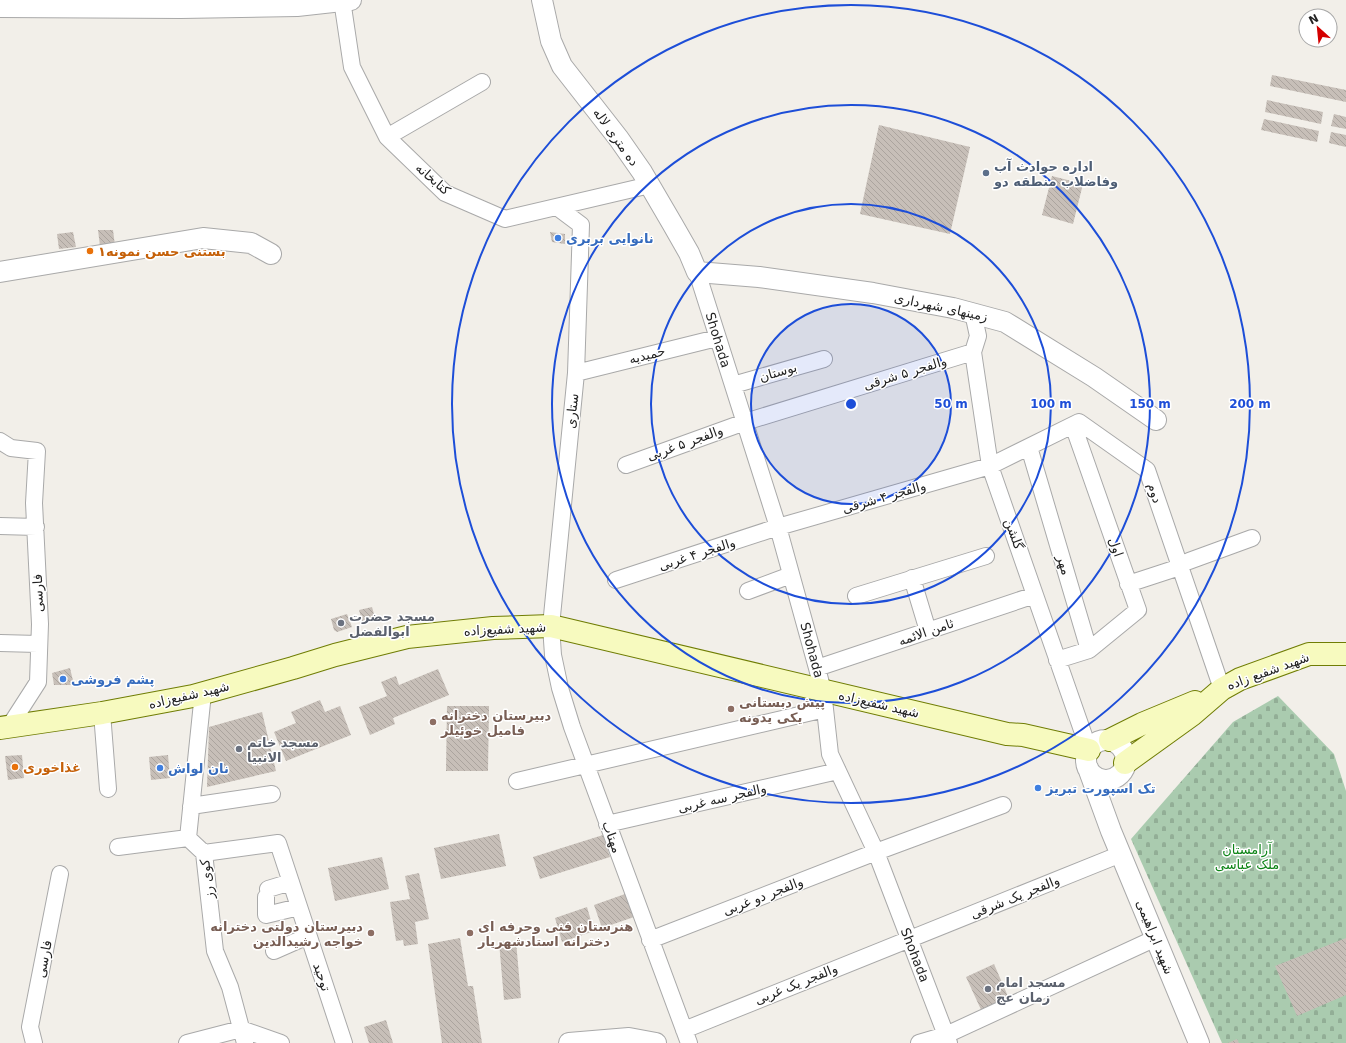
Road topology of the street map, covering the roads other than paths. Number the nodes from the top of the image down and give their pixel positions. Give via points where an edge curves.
1 (346, 0) edge
2 (542, 0) edge
3 (183, 4) edge
4 (0, 7) edge
5 (482, 82) dead end
6 (387, 137) junction
7 (650, 185) junction
8 (557, 207) junction
9 (271, 254) dead end
10 (0, 272) edge
11 (697, 272) junction
12 (973, 313) junction
13 (717, 338) junction
14 (973, 352) junction
15 (824, 359) dead end
16 (576, 373) junction
17 (732, 385) junction
18 (1156, 420) dead end
19 (745, 422) junction
20 (1073, 425) junction
21 (0, 441) edge
22 (1029, 447) junction
23 (626, 465) dead end
24 (990, 466) junction
25 (0, 526) edge
26 (36, 527) junction
27 (778, 527) junction
28 (1252, 538) dead end
29 (986, 556) dead end
30 (1185, 564) junction
31 (791, 575) junction
32 (912, 578) junction
33 (616, 580) dead end
34 (1128, 584) junction
35 (748, 591) dead end
36 (1036, 595) junction
37 (856, 596) dead end
38 (551, 626) junction
39 (928, 631) junction
40 (0, 643) edge
41 (38, 644) junction
42 (1089, 650) junction
43 (1346, 654) edge
44 (1057, 660) junction
45 (817, 668) junction
46 (1219, 691) junction
47 (203, 693) junction
48 (824, 700) junction
49 (102, 713) junction
50 (4, 727) edge
51 (1110, 740) junction
52 (1088, 759) junction
53 (1125, 763) junction
54 (586, 766) junction
55 (838, 771) junction
56 (1108, 779) junction
57 (517, 781) dead end
58 (108, 789) dead end
59 (272, 794) dead end
60 (1003, 805) dead end
61 (191, 806) junction
62 (607, 824) junction
63 (1111, 831) junction
64 (188, 838) junction
65 (118, 847) dead end
66 (876, 852) junction
67 (204, 853) junction
68 (1121, 854) junction
69 (60, 874) dead end
70 (291, 882) junction
71 (299, 907) junction
72 (308, 936) junction
73 (1156, 938) junction
74 (908, 939) junction
75 (650, 940) junction
76 (274, 951) dead end
77 (243, 1036) edge
78 (686, 1036) edge
79 (948, 1039) edge
80 (1193, 1042) edge
81 (34, 1043) edge
82 (187, 1043) edge
83 (281, 1043) edge
84 (344, 1043) edge
85 (569, 1043) edge
86 (656, 1043) edge
87 (919, 1043) edge

1 - 3 street via 297,6
1 - 6 street, کتابخانه via 352,67
2 - 7 street, ده متری لاله via 551,41 562,66 619,139
3 - 4 street
5 - 6 street
6 - 8 street, کتابخانه via 445,193 505,219
7 - 8 street, کتابخانه
7 - 11 street, ده متری لاله
8 - 16 street, ستاری via 581,225
9 - 10 street via 251,243 203,238
11 - 12 street, زمینهای شهرداری via 759,277 858,291
11 - 13 street, Shohada
12 - 14 street, گلشن via 978,336
12 - 18 street, زمینهای شهرداری via 1005,322 1094,377
13 - 16 street, حمیدیه
13 - 17 street, Shohada
14 - 19 street, والفجر ۵ شرقی
14 - 24 street, گلشن
15 - 17 street, بوستان
16 - 38 street, ستاری
17 - 19 street, Shohada
19 - 23 street, والفجر ۵ غربی
19 - 27 street, Shohada
20 - 22 street
20 - 30 street, دوم via 1079,422 1147,470
20 - 34 street, اول
21 - 26 street, فارسی via 11,448 37,450 34,503
22 - 24 street
22 - 42 street, مهر
24 - 27 street, والفجر ۴ شرقی
24 - 36 street, گلشن
25 - 26 street
26 - 41 street, فارسی via 40,624
27 - 31 street, Shohada
27 - 33 street, والفجر ۴ غربی
28 - 30 street
29 - 32 street
30 - 34 street
30 - 46 street, دوم
31 - 35 street
31 - 45 street, Shohada
32 - 37 street
32 - 39 street
34 - 42 street, اول via 1138,610
36 - 39 street, ثامن الائمه
36 - 44 street, گلشن
38 - 47 main road, شهید شفیع‌زاده via 493,628 406,637 335,654
38 - 48 main road, شهید شفیع‌زاده
38 - 54 street, مهتاب via 553,655 560,688
39 - 45 street, ثامن الائمه
40 - 41 street
41 - 50 street, فارسی via 38,682
42 - 44 street
43 - 46 main road, شهید شفیع زاده via 1309,654 1240,679
44 - 52 street, گلشن
45 - 48 street, Shohada
46 - 51 main road, شهید شفیع زاده
46 - 53 main road, شهید شفیع زاده via 1193,714
47 - 49 main road, شهید شفیع‌زاده
47 - 61 street
48 - 52 main road, شهید شفیع‌زاده via 1023,735
48 - 54 street
48 - 55 street, Shohada via 830,754
49 - 50 main road, شهید شفیع‌زاده
49 - 58 street
51 - 52 street via 1098,742
51 - 53 street via 1124,751
52 - 56 street via 1096,777
52 - 63 street, شهید ابراهیمی
53 - 56 street via 1118,775
54 - 57 street
54 - 62 street, مهتاب
55 - 62 street, والفجر سه غربی
55 - 66 street, Shohada
56 - 63 street, شهید ابراهیمی
59 - 61 street
60 - 66 street, والفجر دو غربی
61 - 64 street
62 - 75 street, مهتاب
63 - 68 street, شهید ابراهیمی
64 - 65 street
64 - 67 street, کوی رز
66 - 74 street, Shohada
66 - 75 street, والفجر دو غربی
67 - 70 street, توحید via 278,842
67 - 77 street, کوی رز via 215,951 230,987
68 - 73 street, شهید ابراهیمی
68 - 74 street, والفجر یک شرقی
69 - 81 street, فارسی via 30,1027
70 - 71 street, توحید
70 - 71 street via 267,893 266,915
71 - 72 street, توحید
72 - 76 street
72 - 84 street, توحید
73 - 79 street
73 - 80 street, شهید ابراهیمی
74 - 78 street, والفجر یک غربی
74 - 79 street, Shohada
75 - 78 street, مهتاب
77 - 82 street
77 - 83 street
79 - 87 street
85 - 86 street via 629,1038

